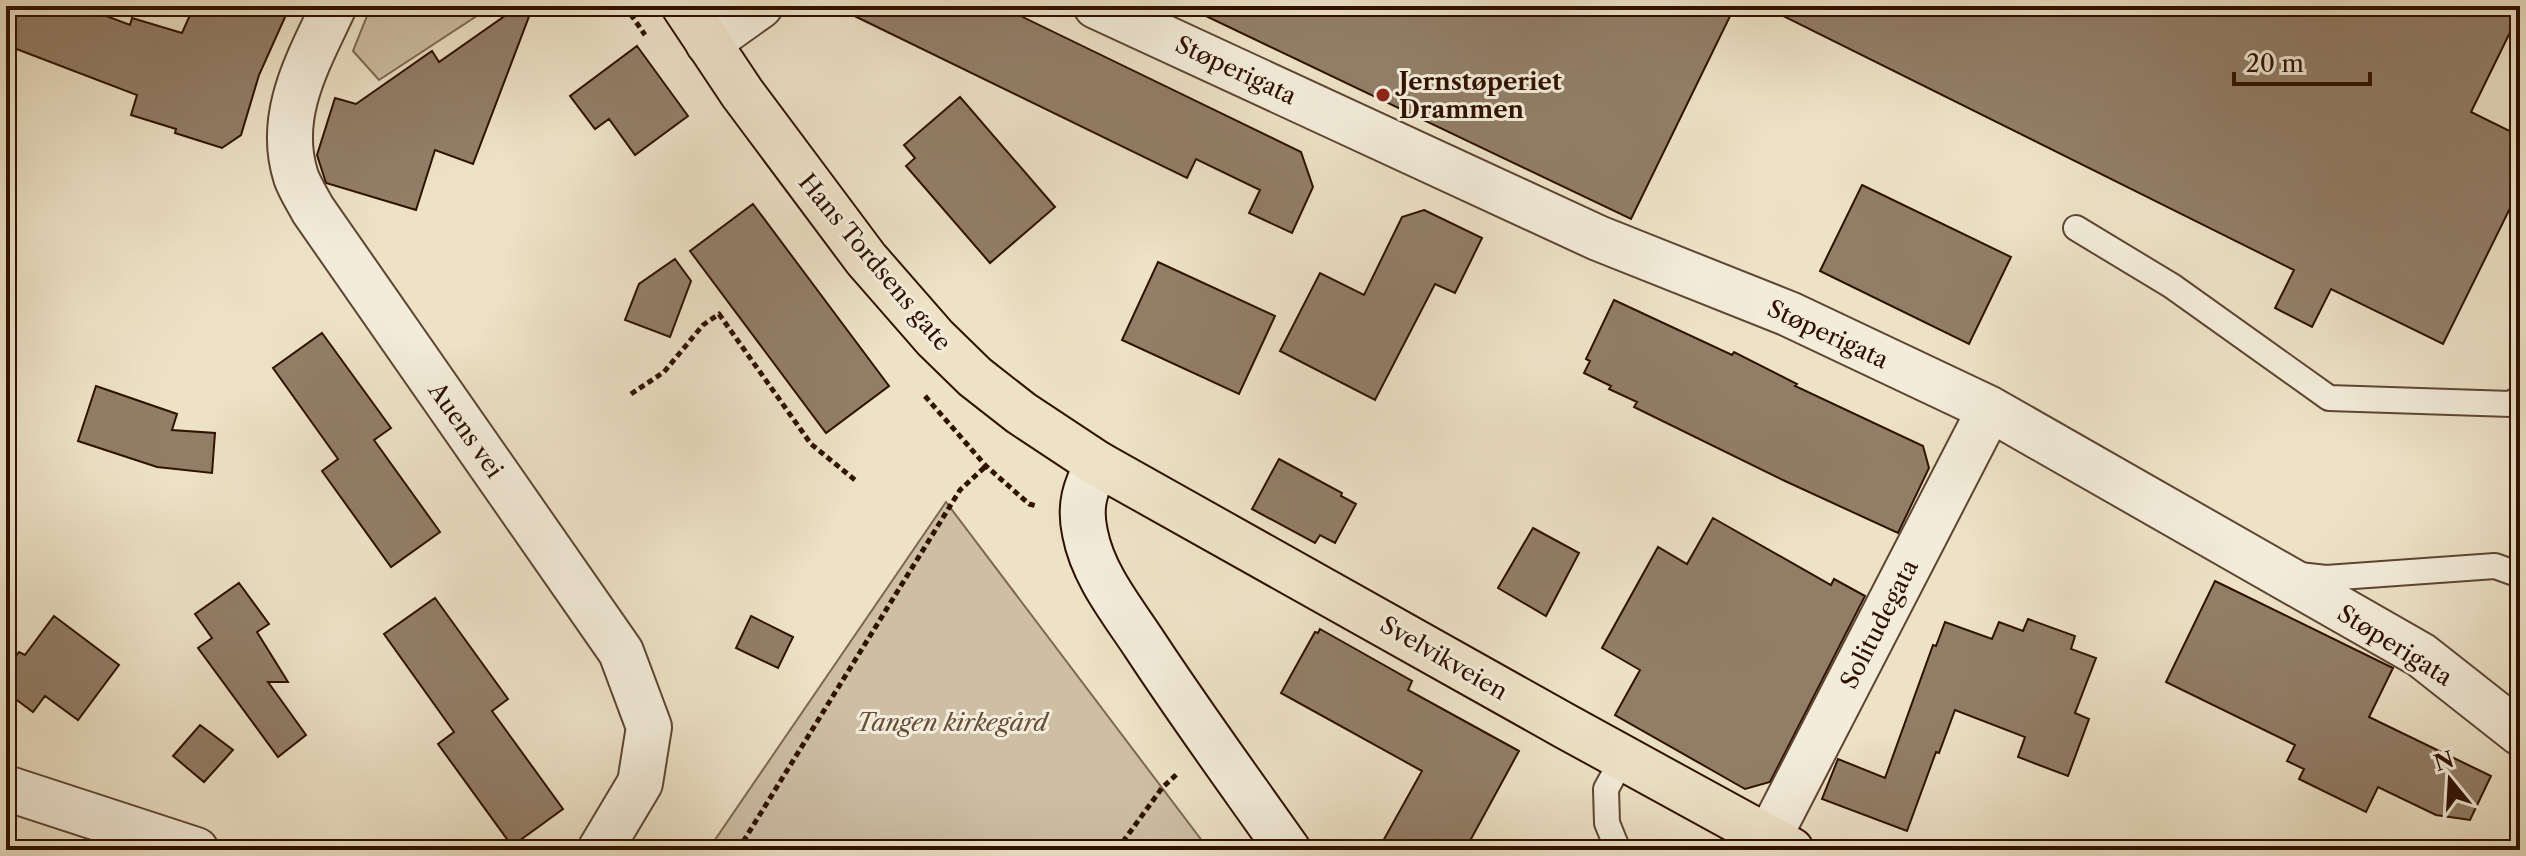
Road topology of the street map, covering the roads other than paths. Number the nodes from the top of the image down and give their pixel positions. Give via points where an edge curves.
1 (334, 6) edge
2 (684, 6) edge
3 (760, 6) edge
4 (1096, 6) edge
5 (708, 43) junction
6 (2076, 228) dead end
7 (2520, 398) edge
8 (1990, 409) junction
9 (1098, 464) junction
10 (2277, 573) junction
11 (2520, 575) edge
12 (2520, 733) edge
13 (1623, 758) junction
14 (6, 788) edge
15 (1779, 844) edge
16 (196, 850) edge
17 (600, 850) edge
18 (1288, 850) edge
19 (1618, 850) edge

1 - 17 street, Auens vei via 299,81 291,113 289,144 296,178 313,210 621,652 649,727 640,783
2 - 5 main road, Hans Tordsens gate
3 - 5 street
4 - 8 street, Støperigata via 1598,238 1789,314
5 - 9 main road, Hans Tordsens gate via 833,218 935,338 1021,413
6 - 7 lane via 2172,286 2329,398 2511,404
8 - 10 street, Støperigata
8 - 15 street, Solitudegata
9 - 13 main road, Svelvikveien
9 - 18 street via 1082,500 1092,558 1103,582
10 - 11 lane via 2326,578 2495,566
10 - 12 street, Støperigata via 2421,655
13 - 15 main road, Svelvikveien
13 - 19 lane via 1606,789 1607,823
14 - 16 street

